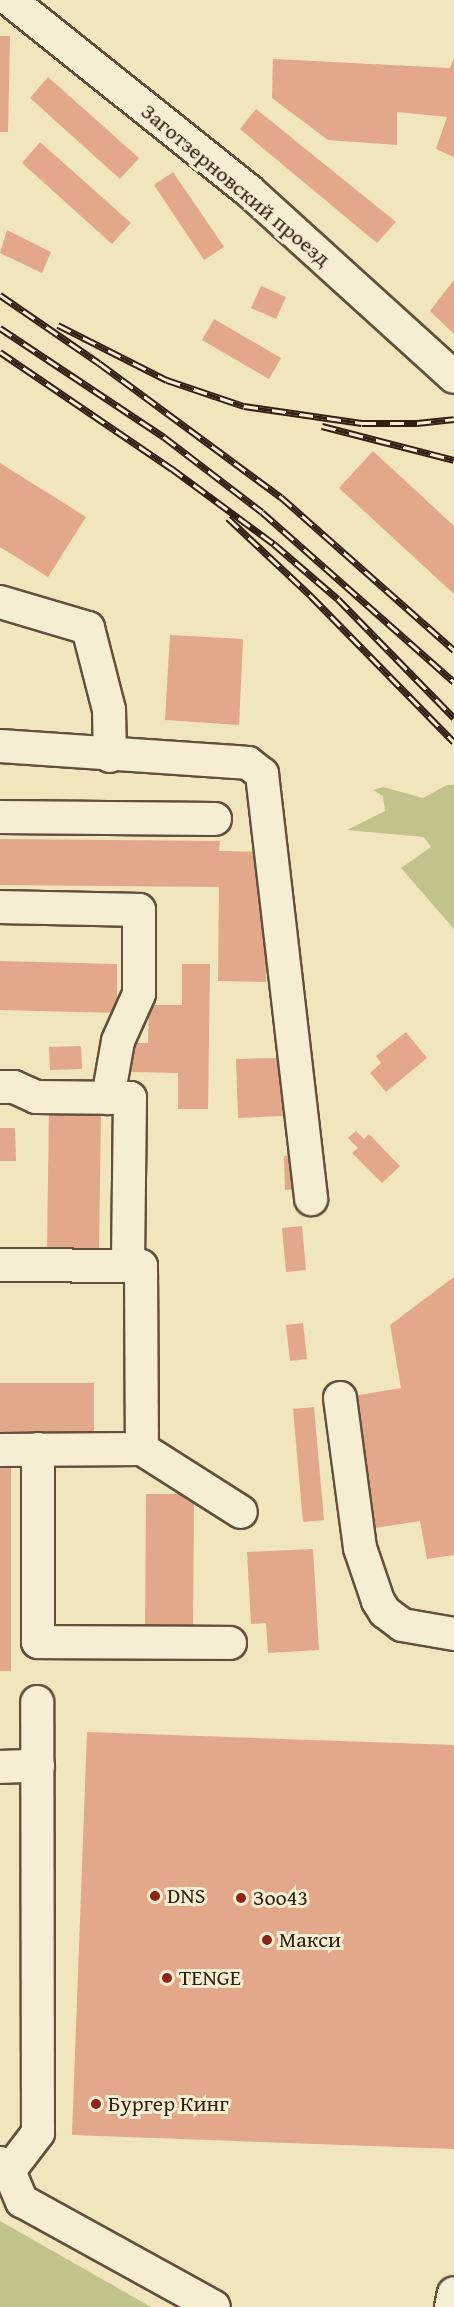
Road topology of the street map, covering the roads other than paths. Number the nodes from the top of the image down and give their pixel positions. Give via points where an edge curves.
1 (10, 0) edge
2 (454, 377) edge
3 (0, 602) edge
4 (0, 746) edge
5 (110, 756) junction
6 (0, 817) edge
7 (215, 819) dead end
8 (0, 908) edge
9 (0, 1087) edge
10 (108, 1098) junction
11 (311, 1199) dead end
12 (0, 1264) edge
13 (128, 1266) junction
14 (340, 1398) dead end
15 (0, 1449) edge
16 (38, 1449) junction
17 (142, 1449) junction
18 (242, 1512) dead end
19 (454, 1634) edge
20 (230, 1643) dead end
21 (37, 1702) dead end
22 (38, 1766) junction
23 (0, 1767) edge
24 (5, 2167) edge
25 (454, 2293) edge
26 (214, 2307) edge
27 (451, 2307) edge

1 - 2 street, Заготзерновский проезд via 248,190
3 - 5 street via 88,628 110,710
4 - 5 street
5 - 11 street via 235,762 248,764 262,774
6 - 7 street
8 - 10 street via 139,910 139,993 118,1041
9 - 10 street via 36,1097
10 - 13 street via 130,1098
12 - 13 street
13 - 17 street via 141,1266
14 - 19 street via 360,1548 378,1601 385,1612 402,1624
15 - 16 street
16 - 17 street
16 - 20 street via 38,1642
17 - 18 street
21 - 22 street
22 - 23 street
22 - 24 street via 38,2133
24 - 26 street via 22,2201
25 - 27 street

